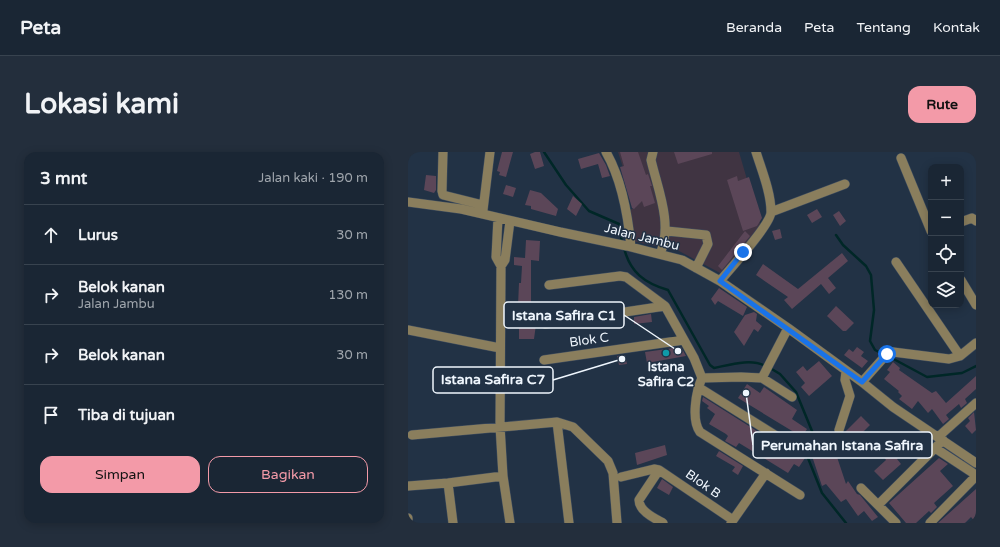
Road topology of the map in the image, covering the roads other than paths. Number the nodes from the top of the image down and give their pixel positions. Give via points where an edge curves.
1 (443, 152) edge
2 (490, 152) edge
3 (606, 152) edge
4 (653, 152) edge
5 (756, 152) edge
6 (901, 158) dead end
7 (845, 184) dead end
8 (408, 202) edge
9 (483, 210) junction
10 (771, 212) junction
11 (498, 218) junction
12 (510, 221) junction
13 (964, 221) edge
14 (976, 221) edge
15 (928, 224) edge
16 (667, 231) junction
17 (626, 245) junction
18 (660, 254) junction
19 (896, 262) dead end
20 (501, 266) junction
21 (696, 268) junction
22 (720, 281) junction
23 (549, 285) dead end
24 (964, 285) edge
25 (976, 305) edge
26 (665, 306) junction
27 (545, 324) dead end
28 (788, 328) junction
29 (408, 330) edge
30 (684, 340) junction
31 (976, 343) edge
32 (500, 348) junction
33 (960, 356) junction
34 (544, 360) dead end
35 (846, 371) junction
36 (763, 375) junction
37 (702, 378) junction
38 (862, 382) junction
39 (698, 387) junction
40 (792, 397) dead end
41 (976, 403) edge
42 (557, 422) junction
43 (500, 426) junction
44 (839, 430) dead end
45 (412, 435) dead end
46 (940, 438) junction
47 (935, 448) junction
48 (802, 452) dead end
49 (976, 463) edge
50 (659, 470) junction
51 (766, 473) junction
52 (503, 476) junction
53 (621, 477) dead end
54 (448, 483) junction
55 (408, 486) edge
56 (861, 488) dead end
57 (800, 494) dead end
58 (878, 505) junction
59 (408, 518) edge
60 (732, 522) edge
61 (408, 523) edge
62 (452, 523) edge
63 (510, 523) edge
64 (569, 523) edge
65 (617, 523) edge
66 (663, 523) edge
67 (896, 523) edge
68 (930, 523) edge

1 - 9 street via 443,195
2 - 9 street
3 - 17 street via 612,162 628,216
4 - 16 street via 651,160
5 - 10 street
6 - 15 street
7 - 10 street
8 - 9 street, Jalan Jambu
9 - 11 street, Jalan Jambu
10 - 22 street via 763,230
11 - 12 street, Jalan Jambu
11 - 20 street via 496,257
12 - 17 street, Jalan Jambu
12 - 20 street via 505,260
13 - 14 street via 972,218
16 - 18 street
16 - 21 street via 706,235 708,244
17 - 18 street, Jalan Jambu
18 - 21 street, Jalan Jambu via 682,260
19 - 33 street
20 - 32 street
21 - 22 street, Jalan Jambu
22 - 28 street, Jalan Jambu
23 - 26 street via 626,277
24 - 25 street
26 - 27 street, Blok C
26 - 30 street
28 - 35 street, Jalan Jambu
28 - 36 street
29 - 32 street
30 - 34 street, Blok C
30 - 37 street
31 - 33 street
32 - 43 street
33 - 38 street via 939,359 897,352 887,354
35 - 38 street, Jalan Jambu
35 - 44 street via 845,380 850,396
36 - 37 street
36 - 40 street
37 - 39 street
38 - 46 street, Jalan Jambu via 893,407
39 - 48 street
39 - 51 street via 696,422 700,432
41 - 46 street
42 - 43 street
42 - 64 street
42 - 65 street via 568,424 580,432 608,461 613,473
43 - 45 street
43 - 52 street
46 - 47 street
46 - 49 street, Jalan Jambu
47 - 58 street
47 - 68 street via 973,473 975,477
50 - 53 street
50 - 60 street, Blok B
50 - 66 street via 639,503 646,512
51 - 57 street
51 - 60 street, Blok B
52 - 54 street
52 - 63 street
54 - 55 street
54 - 62 street
56 - 58 street
58 - 67 street
59 - 61 street

